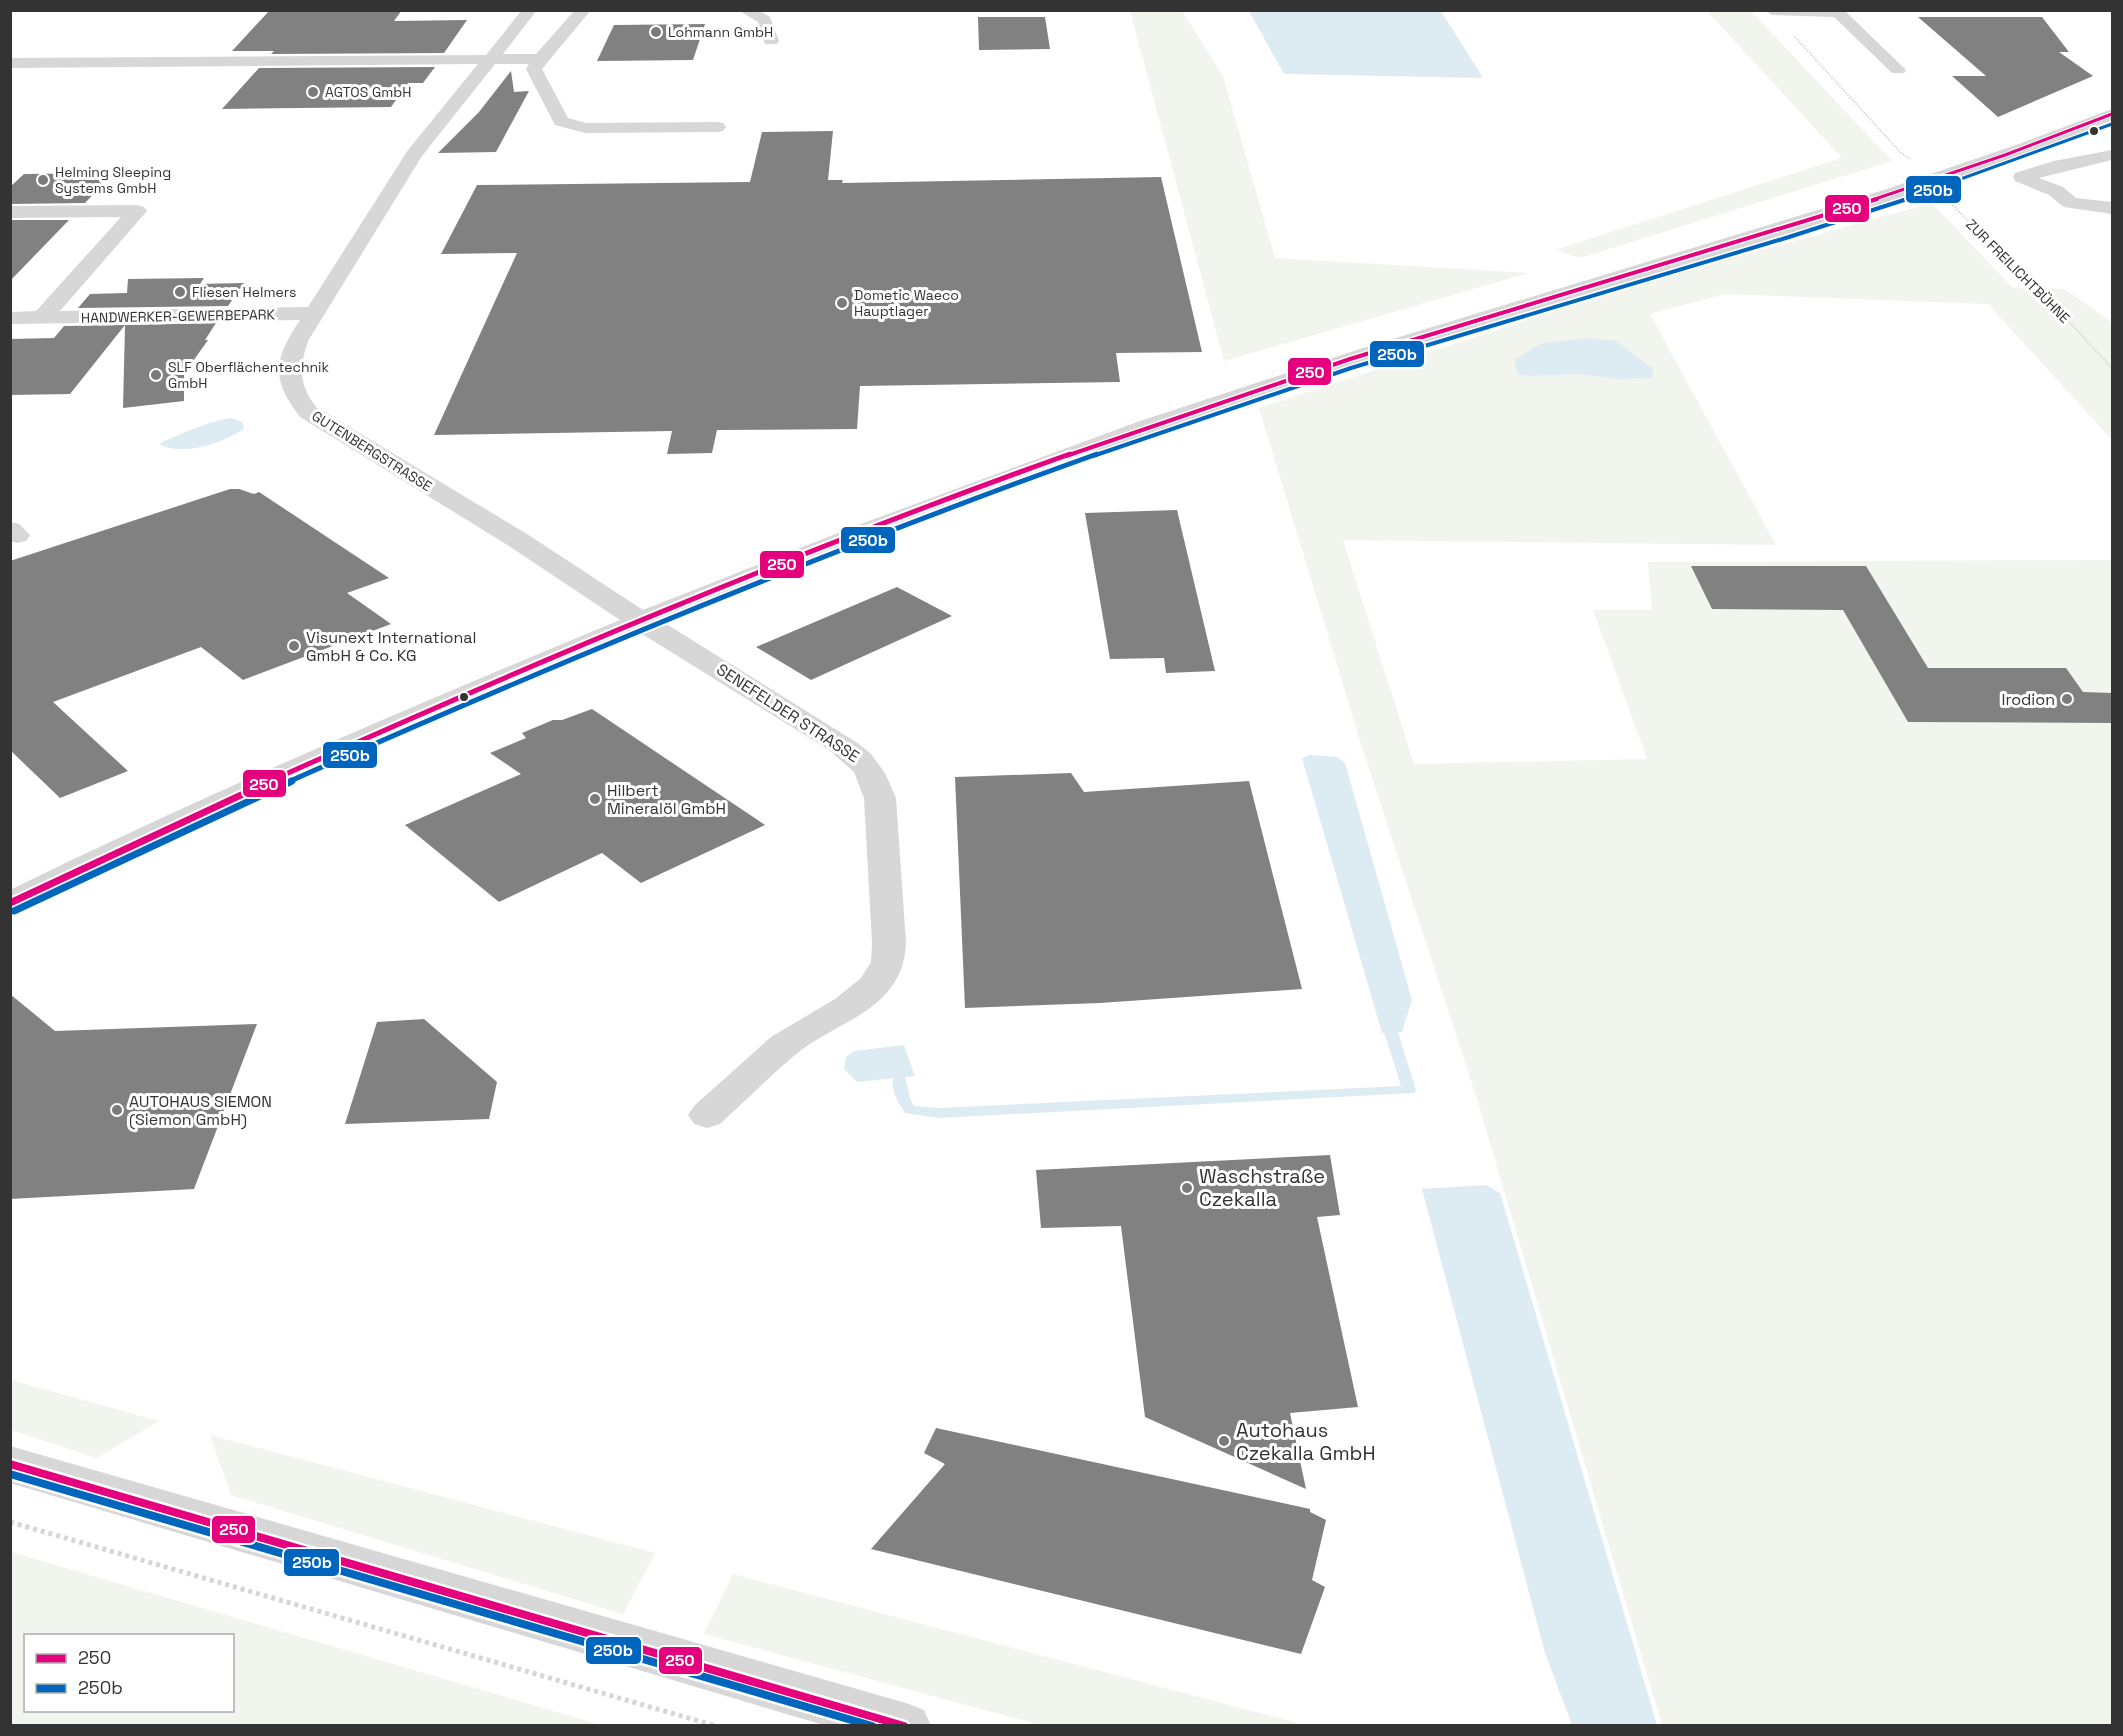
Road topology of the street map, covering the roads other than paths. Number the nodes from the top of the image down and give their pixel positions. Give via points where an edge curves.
1 (530, 10) edge
2 (584, 10) edge
3 (745, 10) edge
4 (1772, 11) edge
5 (771, 40) dead end
6 (494, 58) junction
7 (540, 59) junction
8 (11, 63) edge
9 (1898, 70) dead end
10 (2112, 114) edge
11 (717, 128) dead end
12 (2112, 155) edge
13 (2112, 208) edge
14 (10, 212) edge
15 (314, 314) junction
16 (10, 318) edge
17 (42, 318) junction
18 (641, 620) junction
19 (10, 903) edge
20 (707, 1115) dead end
21 (10, 1464) edge
22 (906, 1725) edge

1 - 6 street, GUTENBERGSTRASSE
2 - 7 street
3 - 5 street via 765,20
4 - 9 street via 1838,13
6 - 7 street
6 - 8 street
6 - 15 street, GUTENBERGSTRASSE via 414,154
7 - 11 street via 534,69 561,121 585,128
10 - 18 street via 1914,188 1244,393 941,501
12 - 13 street via 2022,177 2056,191 2071,203
14 - 17 street, HANDWERKER-GEWERBEPARK via 137,211
15 - 17 street, HANDWERKER-GEWERBEPARK
15 - 18 street, GUTENBERGSTRASSE via 297,341 288,368 295,396 308,411
16 - 17 street, HANDWERKER-GEWERBEPARK
18 - 19 street via 349,745
18 - 20 street, SENEFELDER STRASSE via 840,744 862,761 873,776 880,798 889,943 888,962 875,986 784,1046
21 - 22 street

